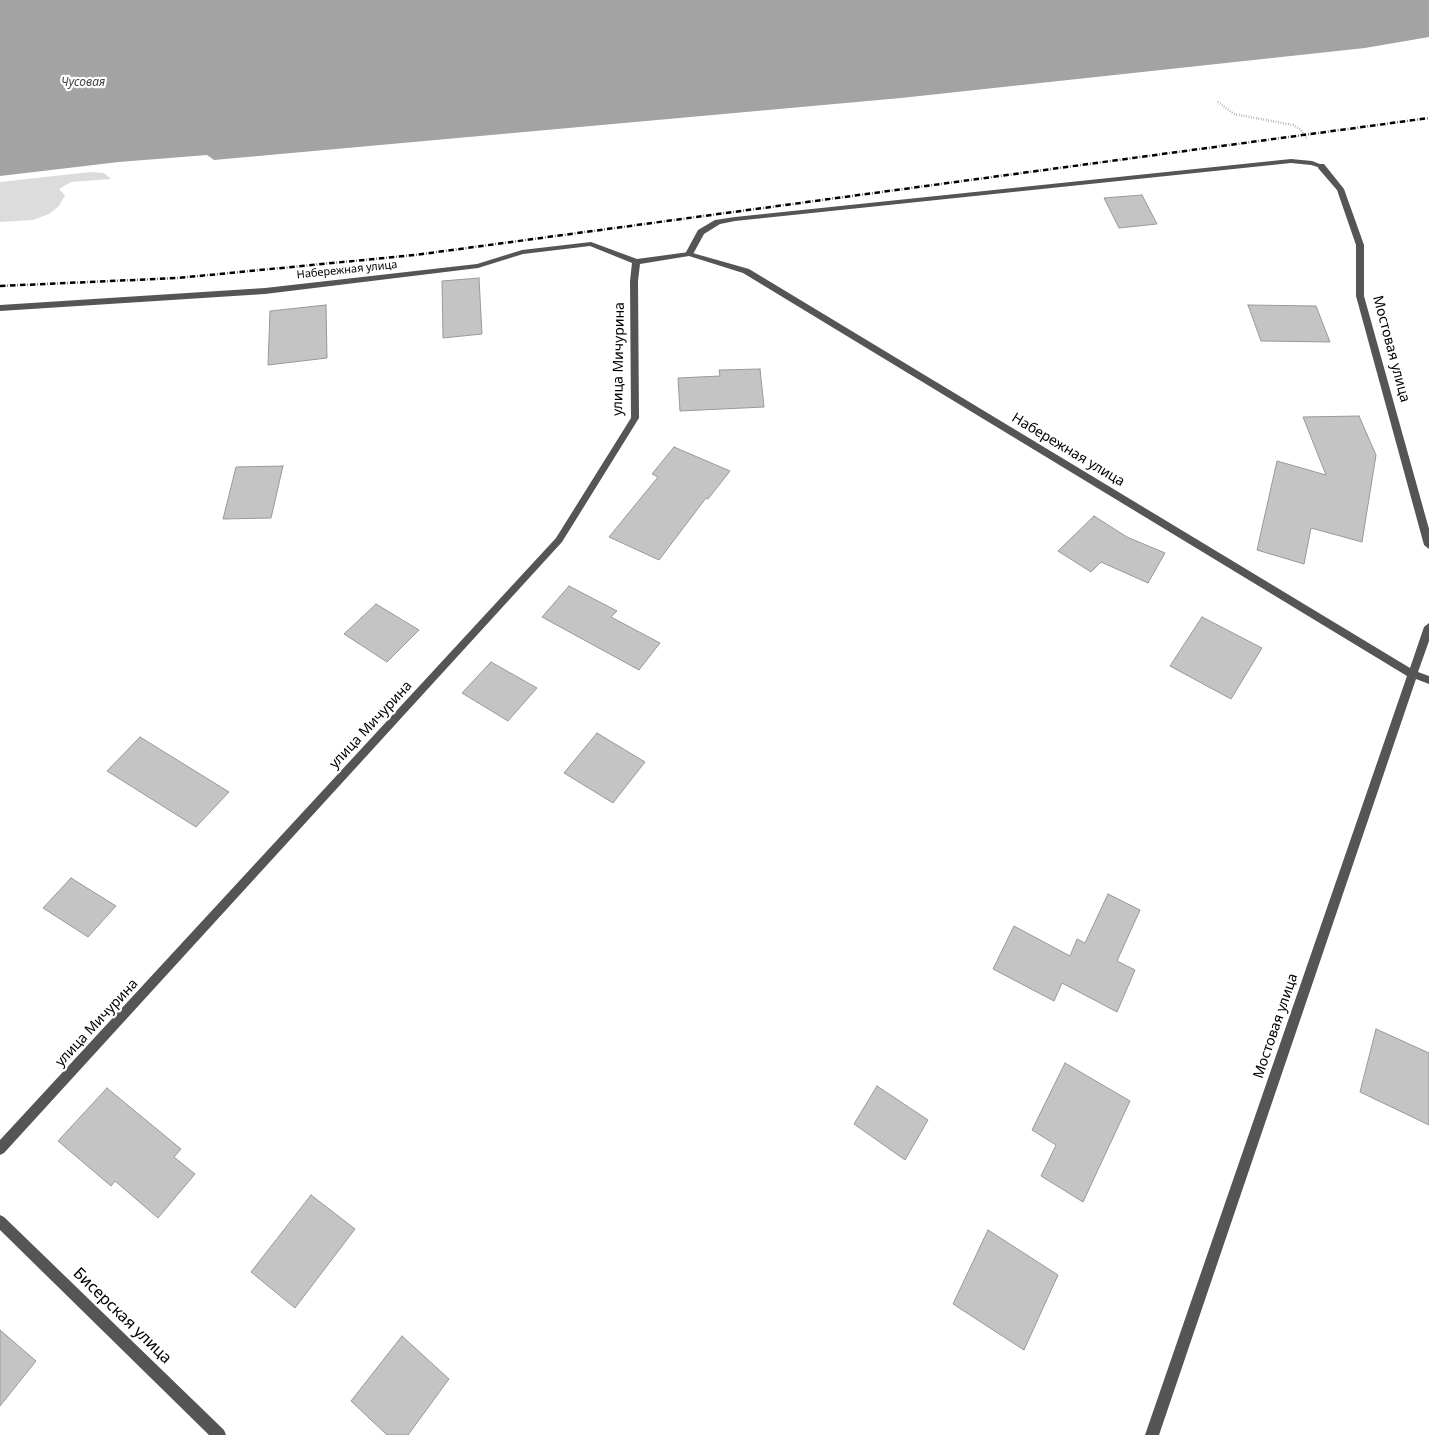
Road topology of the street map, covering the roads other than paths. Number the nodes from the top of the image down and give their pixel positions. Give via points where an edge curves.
1 (689, 254) junction
2 (636, 262) junction
3 (0, 308) edge
4 (1429, 545) edge
5 (1429, 627) edge
6 (1412, 674) junction
7 (1429, 680) edge
8 (0, 1149) edge
9 (0, 1221) edge
10 (219, 1435) edge
11 (1152, 1435) edge

1 - 2 street, Набережная улица
1 - 4 street, Мостовая улица via 701,232 718,222 735,219 1291,161 1321,166 1340,189 1360,245 1360,296
1 - 6 street, Набережная улица via 746,271
2 - 3 street, Набережная улица via 591,244 522,252 478,266 265,291
2 - 8 street, улица Мичурина via 635,418 559,540
5 - 6 street, Мостовая улица
6 - 7 street, Набережная улица
6 - 11 street, Мостовая улица
9 - 10 street, Бисерская улица

